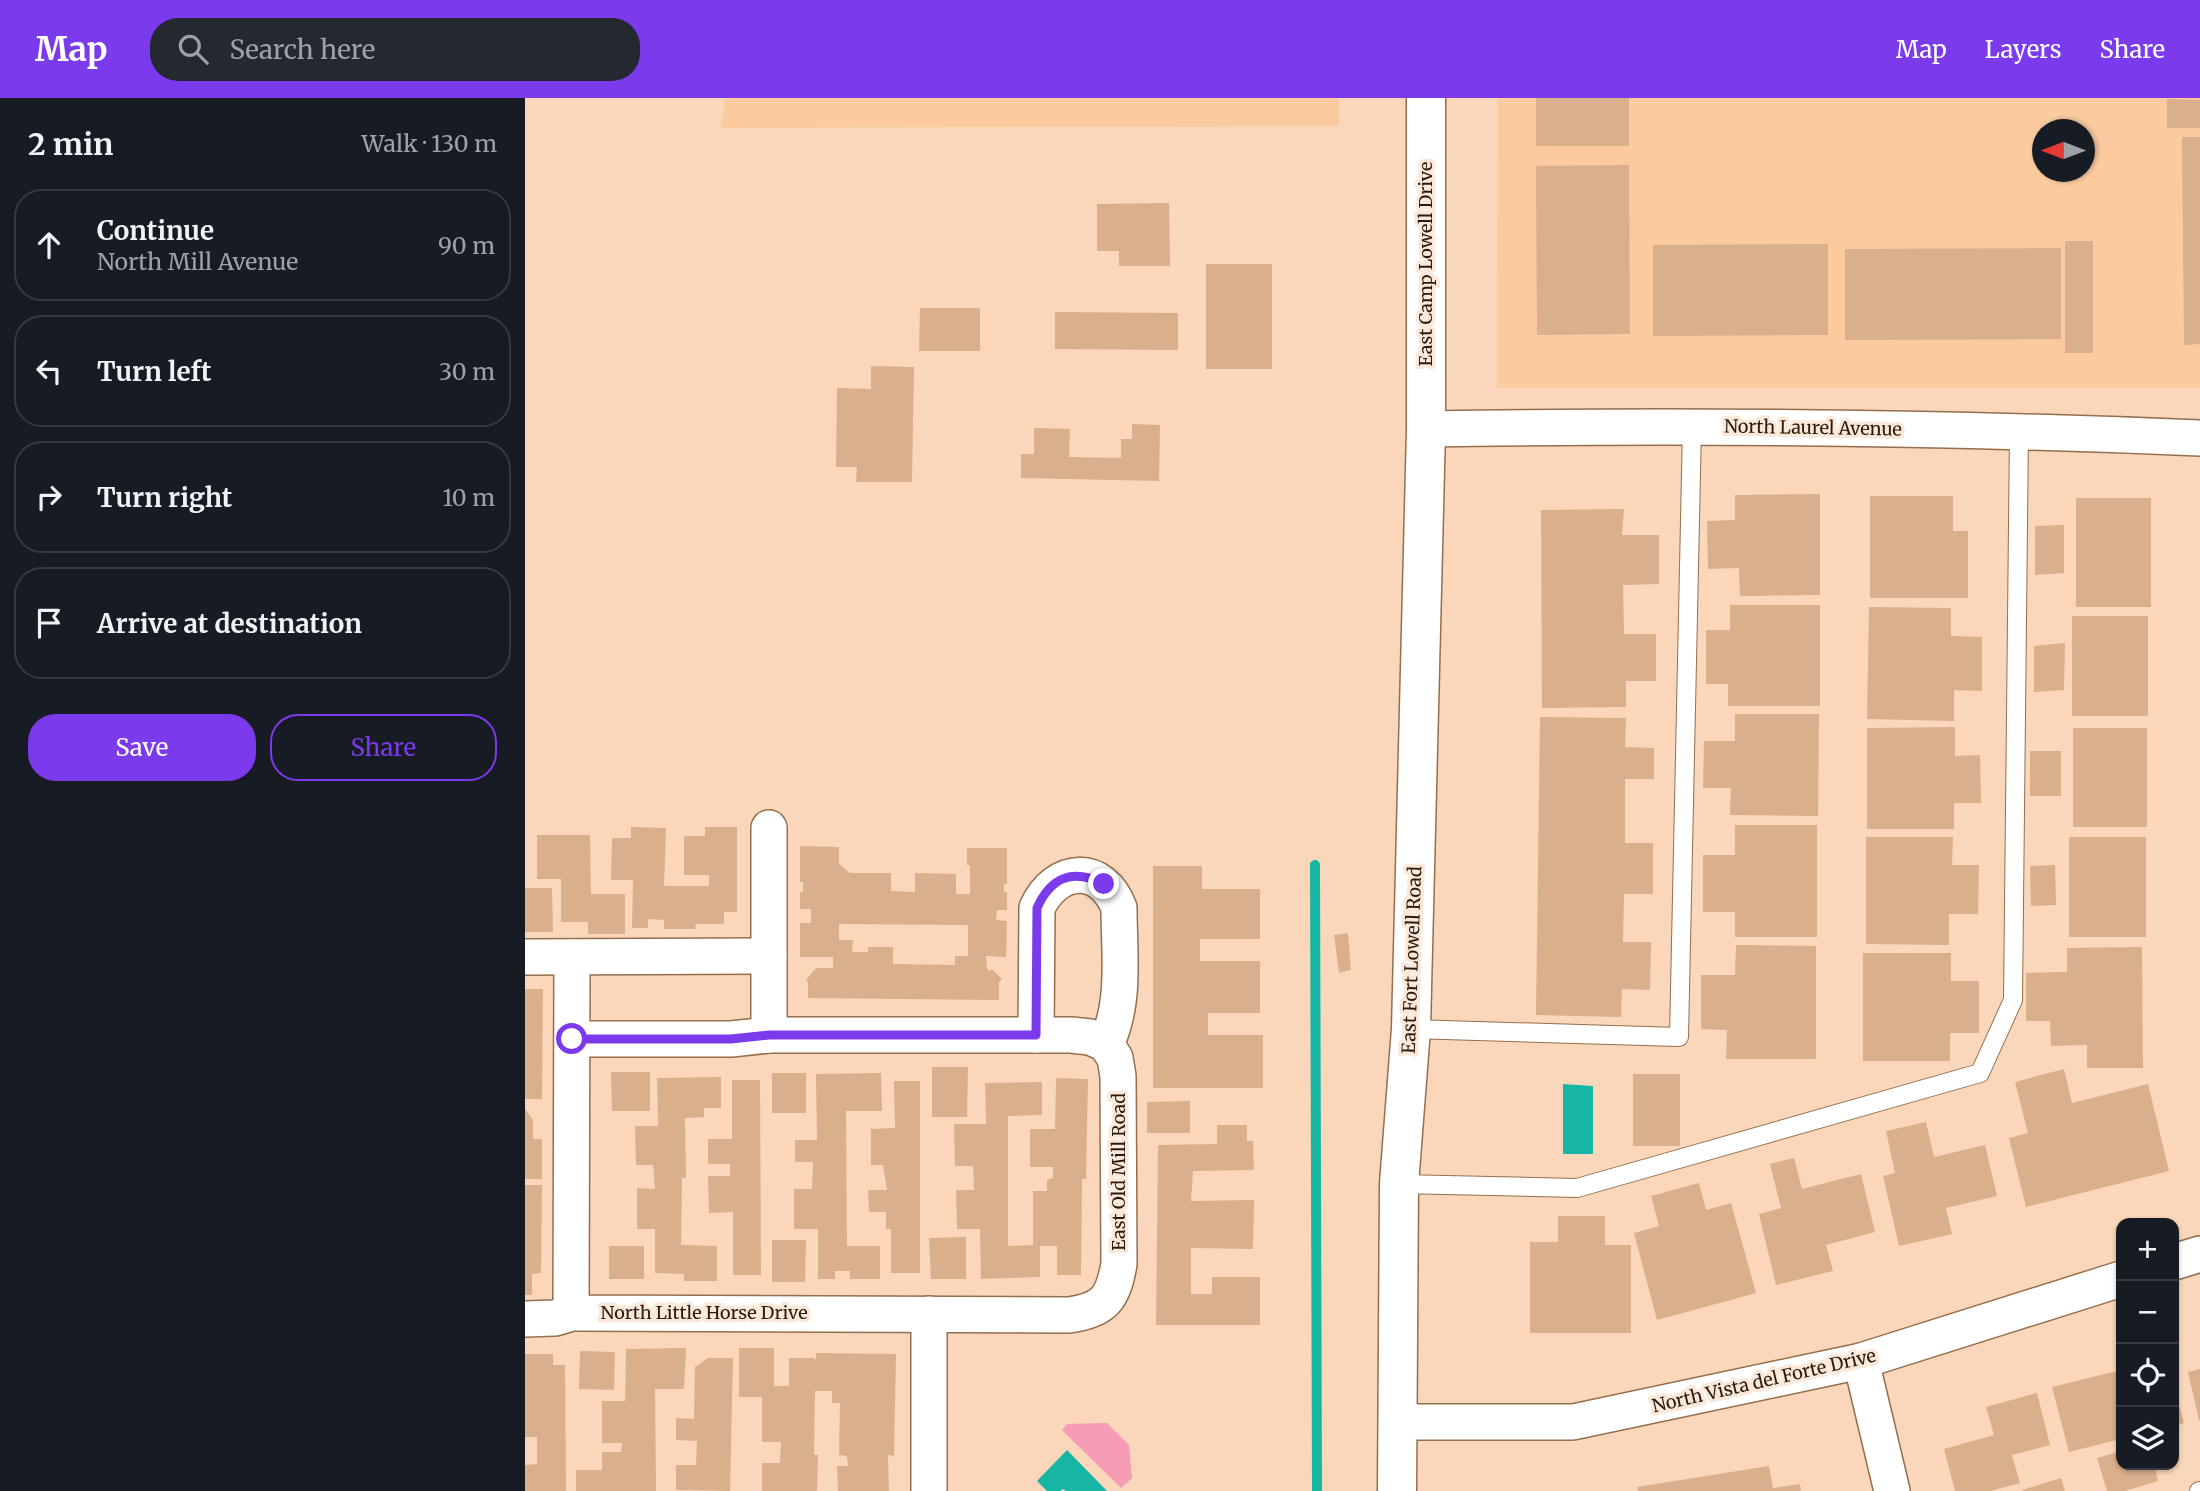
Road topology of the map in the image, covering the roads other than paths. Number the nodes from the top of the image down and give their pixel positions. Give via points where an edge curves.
1 (1426, 98) edge
2 (1692, 427) junction
3 (1426, 429) junction
4 (2019, 430) junction
5 (2200, 438) edge
6 (769, 828) dead end
7 (769, 956) junction
8 (525, 957) edge
9 (572, 957) junction
10 (1411, 1029) junction
11 (769, 1035) junction
12 (1036, 1035) junction
13 (572, 1039) junction
14 (1106, 1044) junction
15 (1399, 1184) junction
16 (2200, 1254) edge
17 (2179, 1260) edge
18 (2116, 1281) edge
19 (1113, 1308) joint
20 (571, 1313) junction
21 (929, 1314) junction
22 (525, 1319) edge
23 (1861, 1361) junction
24 (1397, 1422) junction
25 (929, 1491) edge
26 (1397, 1491) edge
27 (1892, 1491) edge

1 - 3 main road, East Camp Lowell Drive
2 - 3 street, North Laurel Avenue
2 - 4 street, North Laurel Avenue
2 - 10 lane via 1679,1037
3 - 10 main road, East Fort Lowell Road
4 - 5 street, North Laurel Avenue
4 - 15 lane via 2013,1000 1980,1073 1577,1188
6 - 7 street
7 - 9 street
7 - 11 street
8 - 9 street
9 - 13 street
10 - 15 main road, East Fort Lowell Road
11 - 12 street
11 - 13 street
12 - 14 street via 1090,1037
12 - 14 street via 1037,908 1052,884 1078,875 1104,884 1119,908 1118,1004
13 - 20 street
14 - 19 street, East Old Mill Road via 1115,1058 1118,1076 1119,1264
15 - 24 main road, East Fort Lowell Road
16 - 17 street
18 - 23 street, North Vista del Forte Drive
19 - 21 street, North Little Horse Drive via 1069,1315
20 - 21 street, North Little Horse Drive
20 - 22 street, North Little Horse Drive
21 - 25 street
23 - 24 street, North Vista del Forte Drive via 1573,1422
23 - 27 street
24 - 26 main road, East Fort Lowell Road

